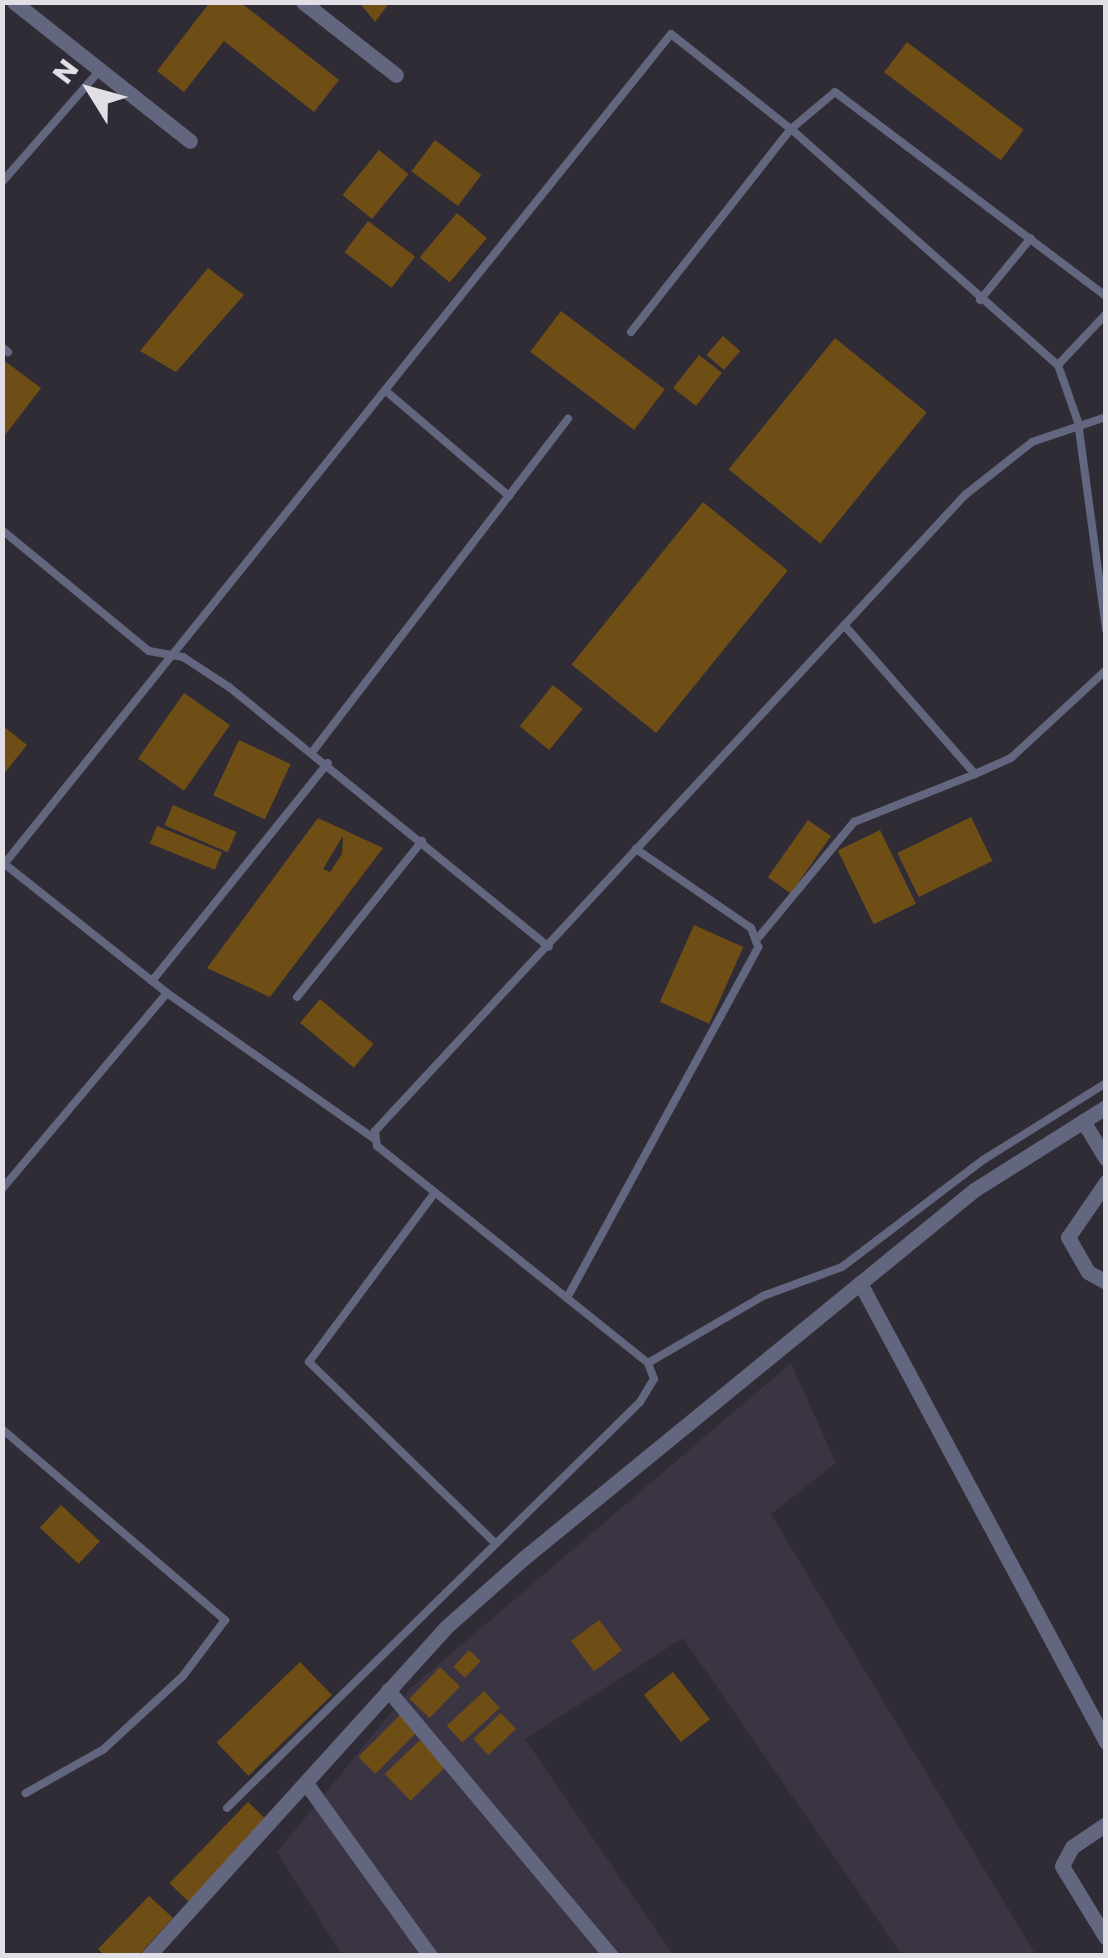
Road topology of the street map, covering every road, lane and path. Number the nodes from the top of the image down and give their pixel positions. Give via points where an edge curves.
1 (14, 2) edge
2 (303, 2) edge
3 (100, 70) junction
4 (396, 75) dead end
5 (792, 129) junction
6 (190, 141) dead end
7 (2, 182) edge
8 (1031, 238) junction
9 (1106, 296) edge
10 (980, 300) junction
11 (1106, 314) edge
12 (631, 332) dead end
13 (1058, 365) junction
14 (386, 391) junction
15 (1106, 416) edge
16 (568, 419) dead end
17 (1078, 422) junction
18 (510, 496) junction
19 (2, 530) edge
20 (844, 625) junction
21 (1106, 630) edge
22 (177, 655) junction
23 (1106, 670) edge
24 (313, 751) junction
25 (328, 763) junction
26 (975, 774) junction
27 (422, 841) junction
28 (636, 850) junction
29 (4, 863) edge
30 (758, 938) junction
31 (549, 948) junction
32 (152, 980) junction
33 (167, 993) junction
34 (297, 997) dead end
35 (1106, 1084) edge
36 (1106, 1107) edge
37 (1083, 1121) junction
38 (373, 1138) junction
39 (1106, 1159) edge
40 (1106, 1182) edge
41 (2, 1190) edge
42 (433, 1195) junction
43 (1106, 1282) edge
44 (860, 1283) junction
45 (567, 1298) junction
46 (648, 1363) junction
47 (2, 1429) edge
48 (495, 1542) junction
49 (388, 1690) junction
50 (1106, 1742) edge
51 (308, 1786) junction
52 (26, 1793) dead end
53 (227, 1808) dead end
54 (1106, 1824) edge
55 (1106, 1938) edge
56 (148, 1956) edge
57 (430, 1956) edge
58 (611, 1956) edge

1 - 3 street
2 - 4 street
3 - 6 street
3 - 7 lane
5 - 8 lane via 821,98 844,94
5 - 10 lane
5 - 12 lane
5 - 14 lane via 671,34
8 - 9 lane
8 - 10 lane
10 - 13 lane
11 - 13 lane
13 - 17 lane
14 - 18 lane
14 - 22 lane
15 - 17 lane
16 - 18 lane
17 - 20 lane via 996,468
17 - 21 lane
18 - 24 lane
19 - 22 lane via 148,651
20 - 26 lane
20 - 28 lane
22 - 24 lane
22 - 29 lane
23 - 26 lane via 1011,758
24 - 25 lane
25 - 27 lane
25 - 32 lane
26 - 30 lane via 854,822
27 - 31 lane
27 - 34 lane
28 - 30 lane
28 - 31 lane
29 - 32 lane
30 - 45 lane via 753,960
31 - 38 lane
32 - 33 lane
33 - 38 lane
33 - 41 lane
35 - 46 lane via 983,1160 842,1267 763,1296
36 - 37 street
37 - 39 street
37 - 44 street via 974,1190
38 - 42 lane
40 - 43 street via 1068,1237 1088,1272
42 - 45 lane
42 - 48 lane via 309,1362
44 - 49 street via 524,1558
44 - 50 street
45 - 46 lane
46 - 48 lane via 654,1380 640,1402
47 - 52 lane via 225,1620 203,1654 104,1750
48 - 53 lane
49 - 51 street
49 - 58 street
51 - 56 street
51 - 57 street
54 - 55 street via 1072,1846 1062,1866

